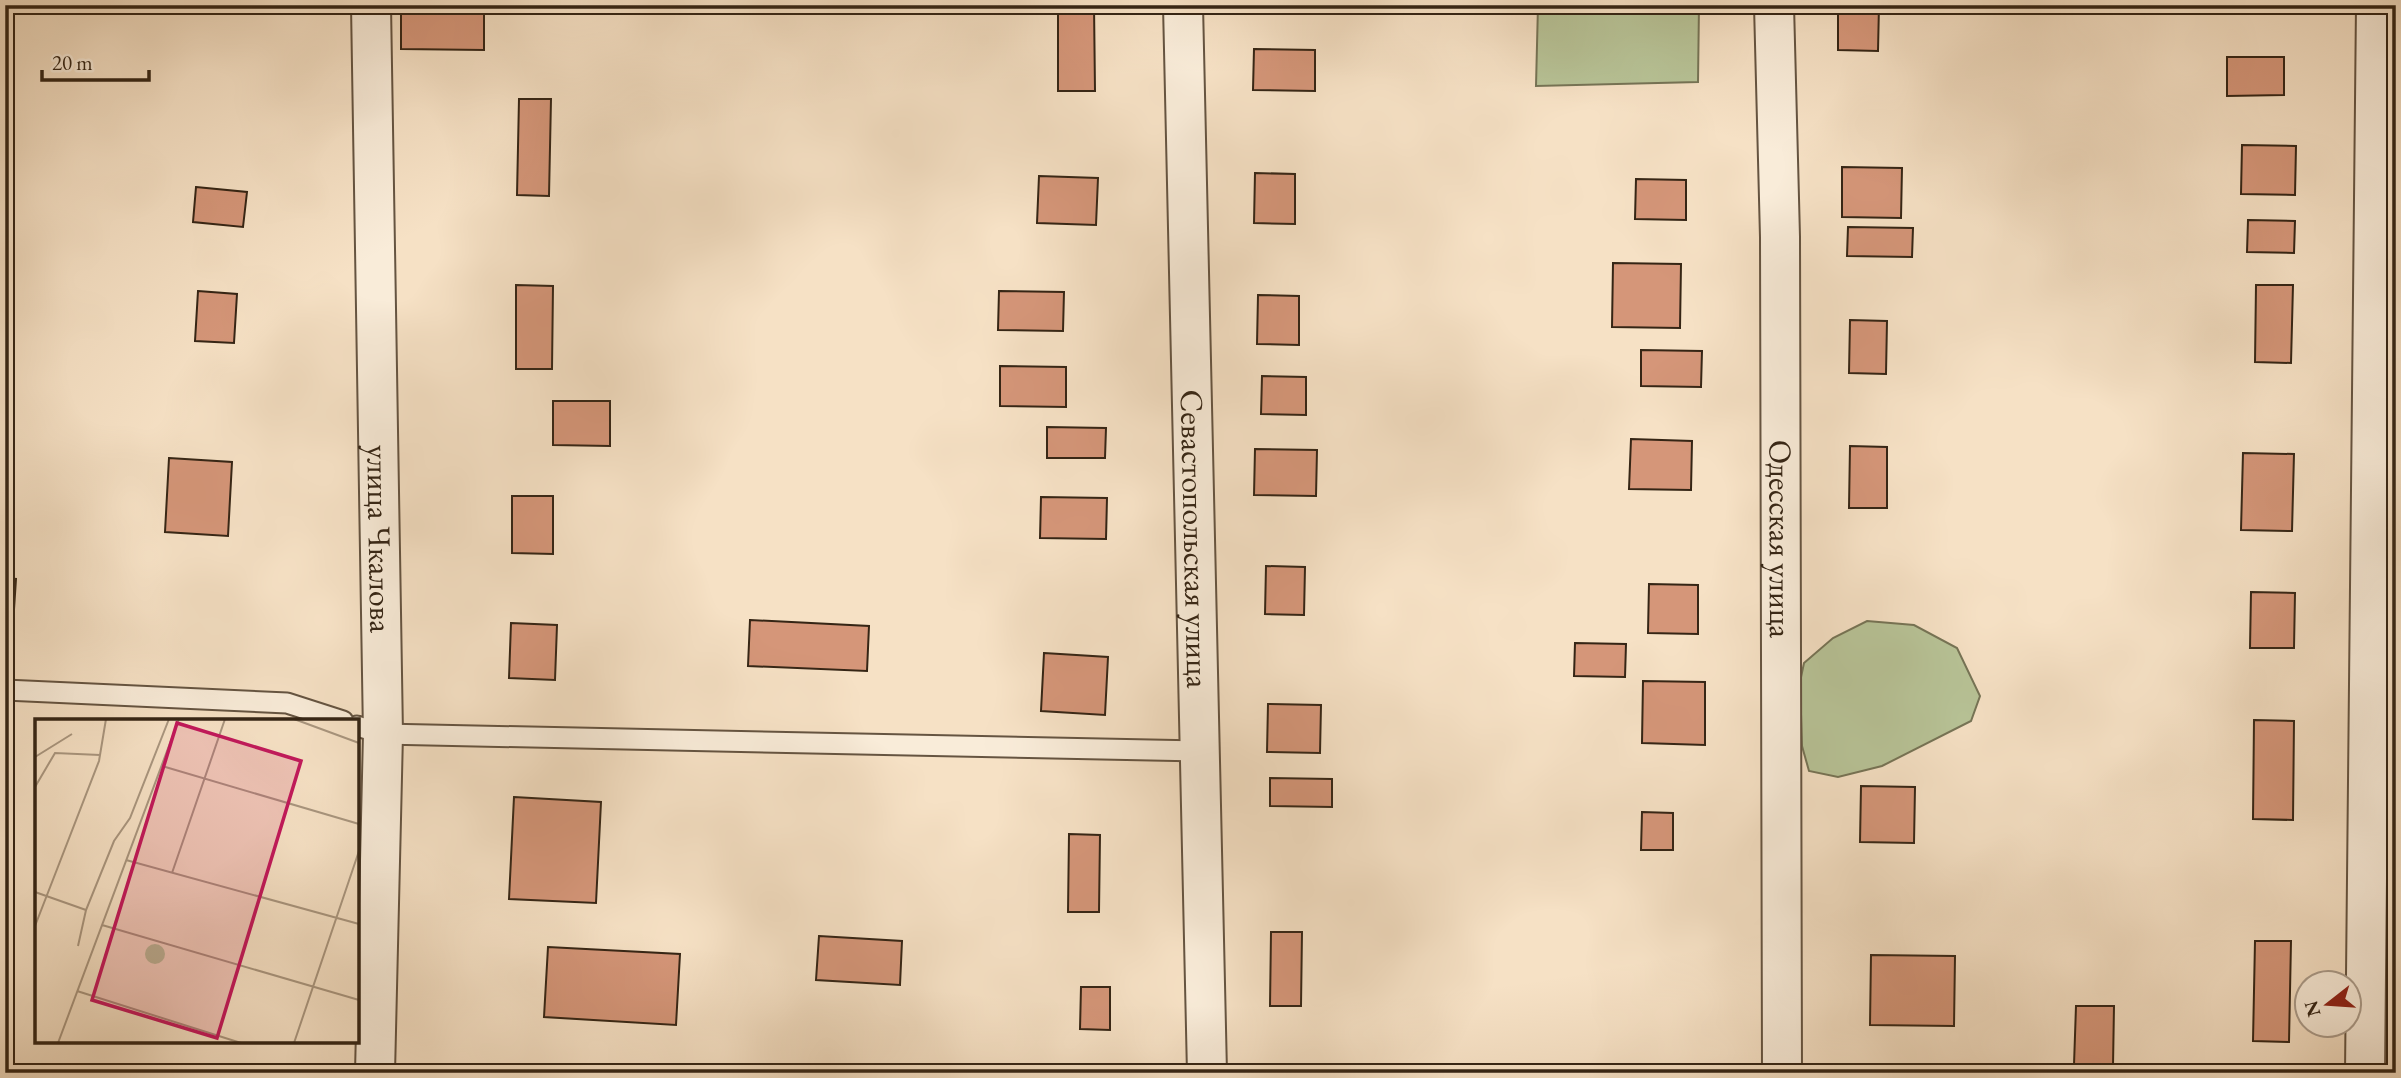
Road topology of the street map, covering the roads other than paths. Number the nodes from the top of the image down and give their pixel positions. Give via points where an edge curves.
1 (371, 5) edge
2 (1183, 5) edge
3 (1774, 5) edge
4 (2376, 5) edge
5 (5, 690) edge
6 (337, 719) edge
7 (370, 730) edge
8 (1200, 751) junction
9 (375, 1073) edge
10 (1207, 1073) edge
11 (1782, 1073) edge
12 (2365, 1073) edge

1 - 7 street, улица Чкалова
2 - 8 street, Севастопольская улица
3 - 11 street, Одесская улица via 1780,237
4 - 12 street
5 - 6 lane via 287,703
7 - 8 lane
7 - 9 street, улица Чкалова
8 - 10 street, Севастопольская улица

